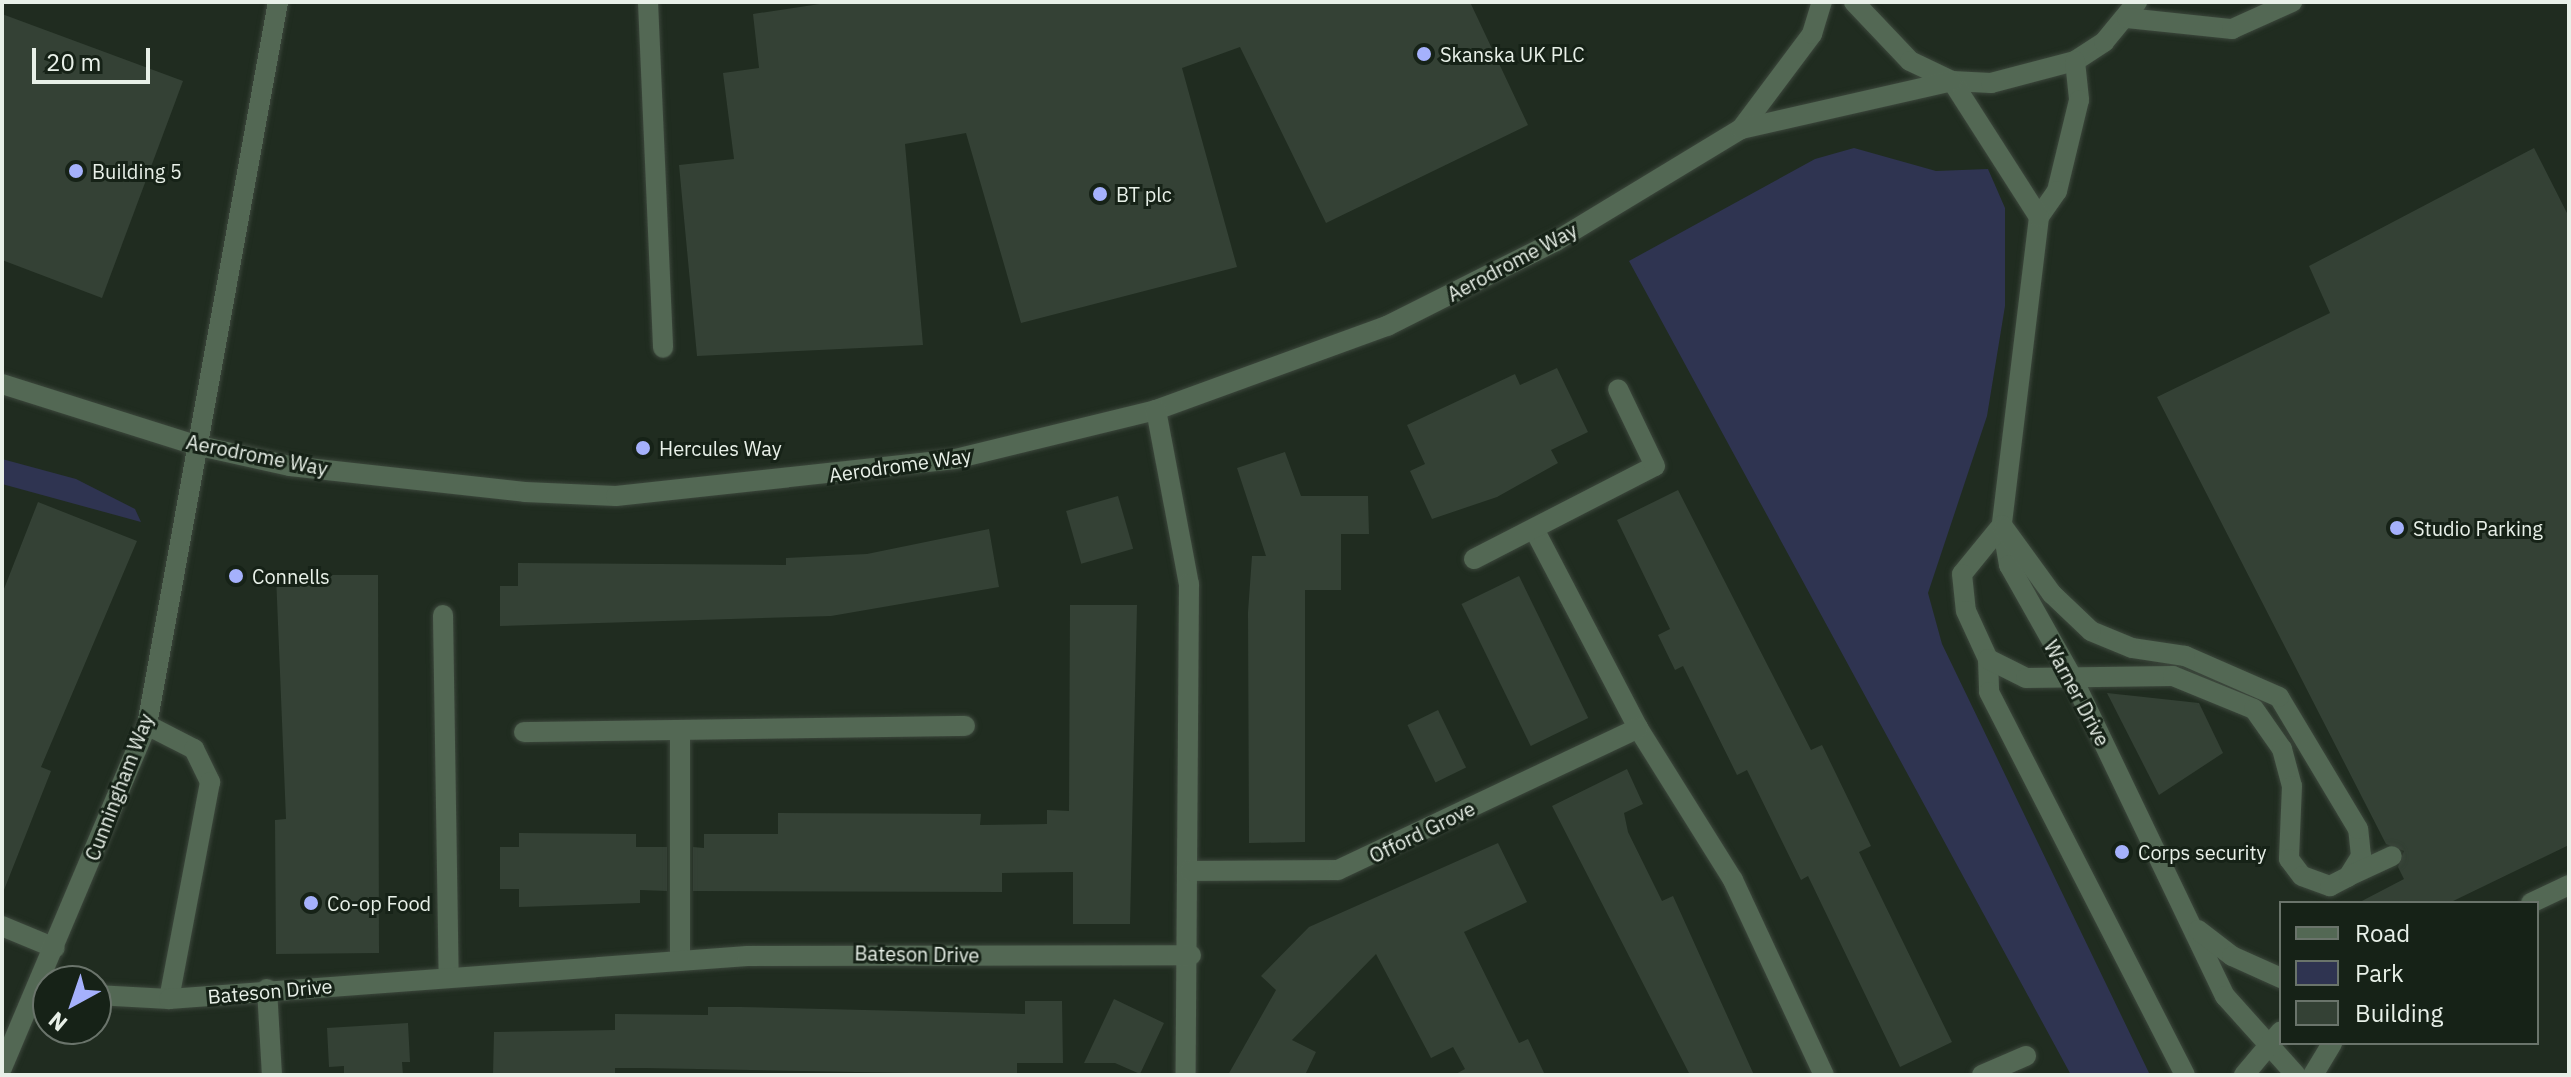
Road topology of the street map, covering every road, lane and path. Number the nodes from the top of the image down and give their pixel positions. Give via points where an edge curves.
1 (278, 2) edge
2 (648, 2) edge
3 (1822, 2) edge
4 (1854, 2) edge
5 (2292, 2) edge
6 (2132, 10) edge
7 (2075, 61) junction
8 (1952, 81) junction
9 (1741, 129) junction
10 (2039, 217) junction
11 (663, 348) dead end
12 (2, 384) edge
13 (1618, 389) dead end
14 (1156, 410) junction
15 (195, 445) junction
16 (2002, 525) junction
17 (1534, 529) junction
18 (1474, 559) dead end
19 (443, 615) dead end
20 (1988, 659) junction
21 (2072, 677) junction
22 (147, 725) junction
23 (965, 726) dead end
24 (1638, 728) junction
25 (524, 732) dead end
26 (680, 735) junction
27 (2392, 856) dead end
28 (1190, 871) junction
29 (2348, 877) junction
30 (2569, 885) edge
31 (2535, 901) edge
32 (2, 926) edge
33 (2198, 930) junction
34 (55, 948) junction
35 (1191, 955) junction
36 (680, 961) junction
37 (52, 965) edge
38 (449, 977) junction
39 (2279, 977) edge
40 (267, 989) junction
41 (112, 996) edge
42 (169, 999) junction
43 (32, 1011) edge
44 (2274, 1038) edge
45 (2331, 1045) edge
46 (2026, 1056) dead end
47 (2, 1068) edge
48 (272, 1075) edge
49 (1186, 1075) edge
50 (1824, 1075) edge
51 (1982, 1075) edge
52 (2185, 1075) edge
53 (2244, 1075) edge
54 (2296, 1075) edge
55 (2313, 1075) edge

1 - 15 street
2 - 11 street
3 - 9 street, Aerodrome Way via 1812,34
4 - 8 street via 1910,61
5 - 6 street via 2232,29
6 - 7 street
7 - 8 street via 2019,81
7 - 10 street, Warner Drive via 2079,100 2057,191
8 - 9 street, Aerodrome Way
8 - 10 street
9 - 14 street, Aerodrome Way via 1556,241 1387,326
10 - 16 street, Warner Drive
12 - 15 street, Aerodrome Way
13 - 17 street via 1655,466
14 - 15 street, Aerodrome Way via 955,459 616,496 290,466
14 - 28 street via 1188,569
15 - 22 street, Cunningham Way
16 - 20 street via 1962,574 1966,611
16 - 21 street, Warner Drive via 2009,565
16 - 29 street via 2052,594 2091,631 2132,648 2185,656 2279,697 2358,829 2361,856
17 - 18 street
17 - 24 street
19 - 38 street
20 - 21 street via 2026,678
20 - 52 street via 1989,692
21 - 29 street via 2173,676 2254,709 2282,749 2292,786 2289,859 2302,876 2330,886
21 - 33 street, Warner Drive
22 - 34 street, Cunningham Way
22 - 42 street via 194,749 210,782
23 - 26 street
24 - 28 street, Offord Grove via 1338,870
24 - 50 street via 1721,858
25 - 26 street
26 - 36 street
27 - 29 street
28 - 35 street
30 - 31 street
32 - 34 street
33 - 39 street via 2243,962
33 - 44 street, Warner Drive via 2225,996
34 - 37 street, Cunningham Way
35 - 36 street, Bateson Drive via 824,953
35 - 49 street
36 - 38 street, Bateson Drive
38 - 40 street, Bateson Drive
40 - 42 street, Bateson Drive
40 - 48 street
41 - 42 street, Bateson Drive
43 - 47 street, Cunningham Way
44 - 53 street
44 - 54 street, Warner Drive
45 - 55 street
46 - 51 street

